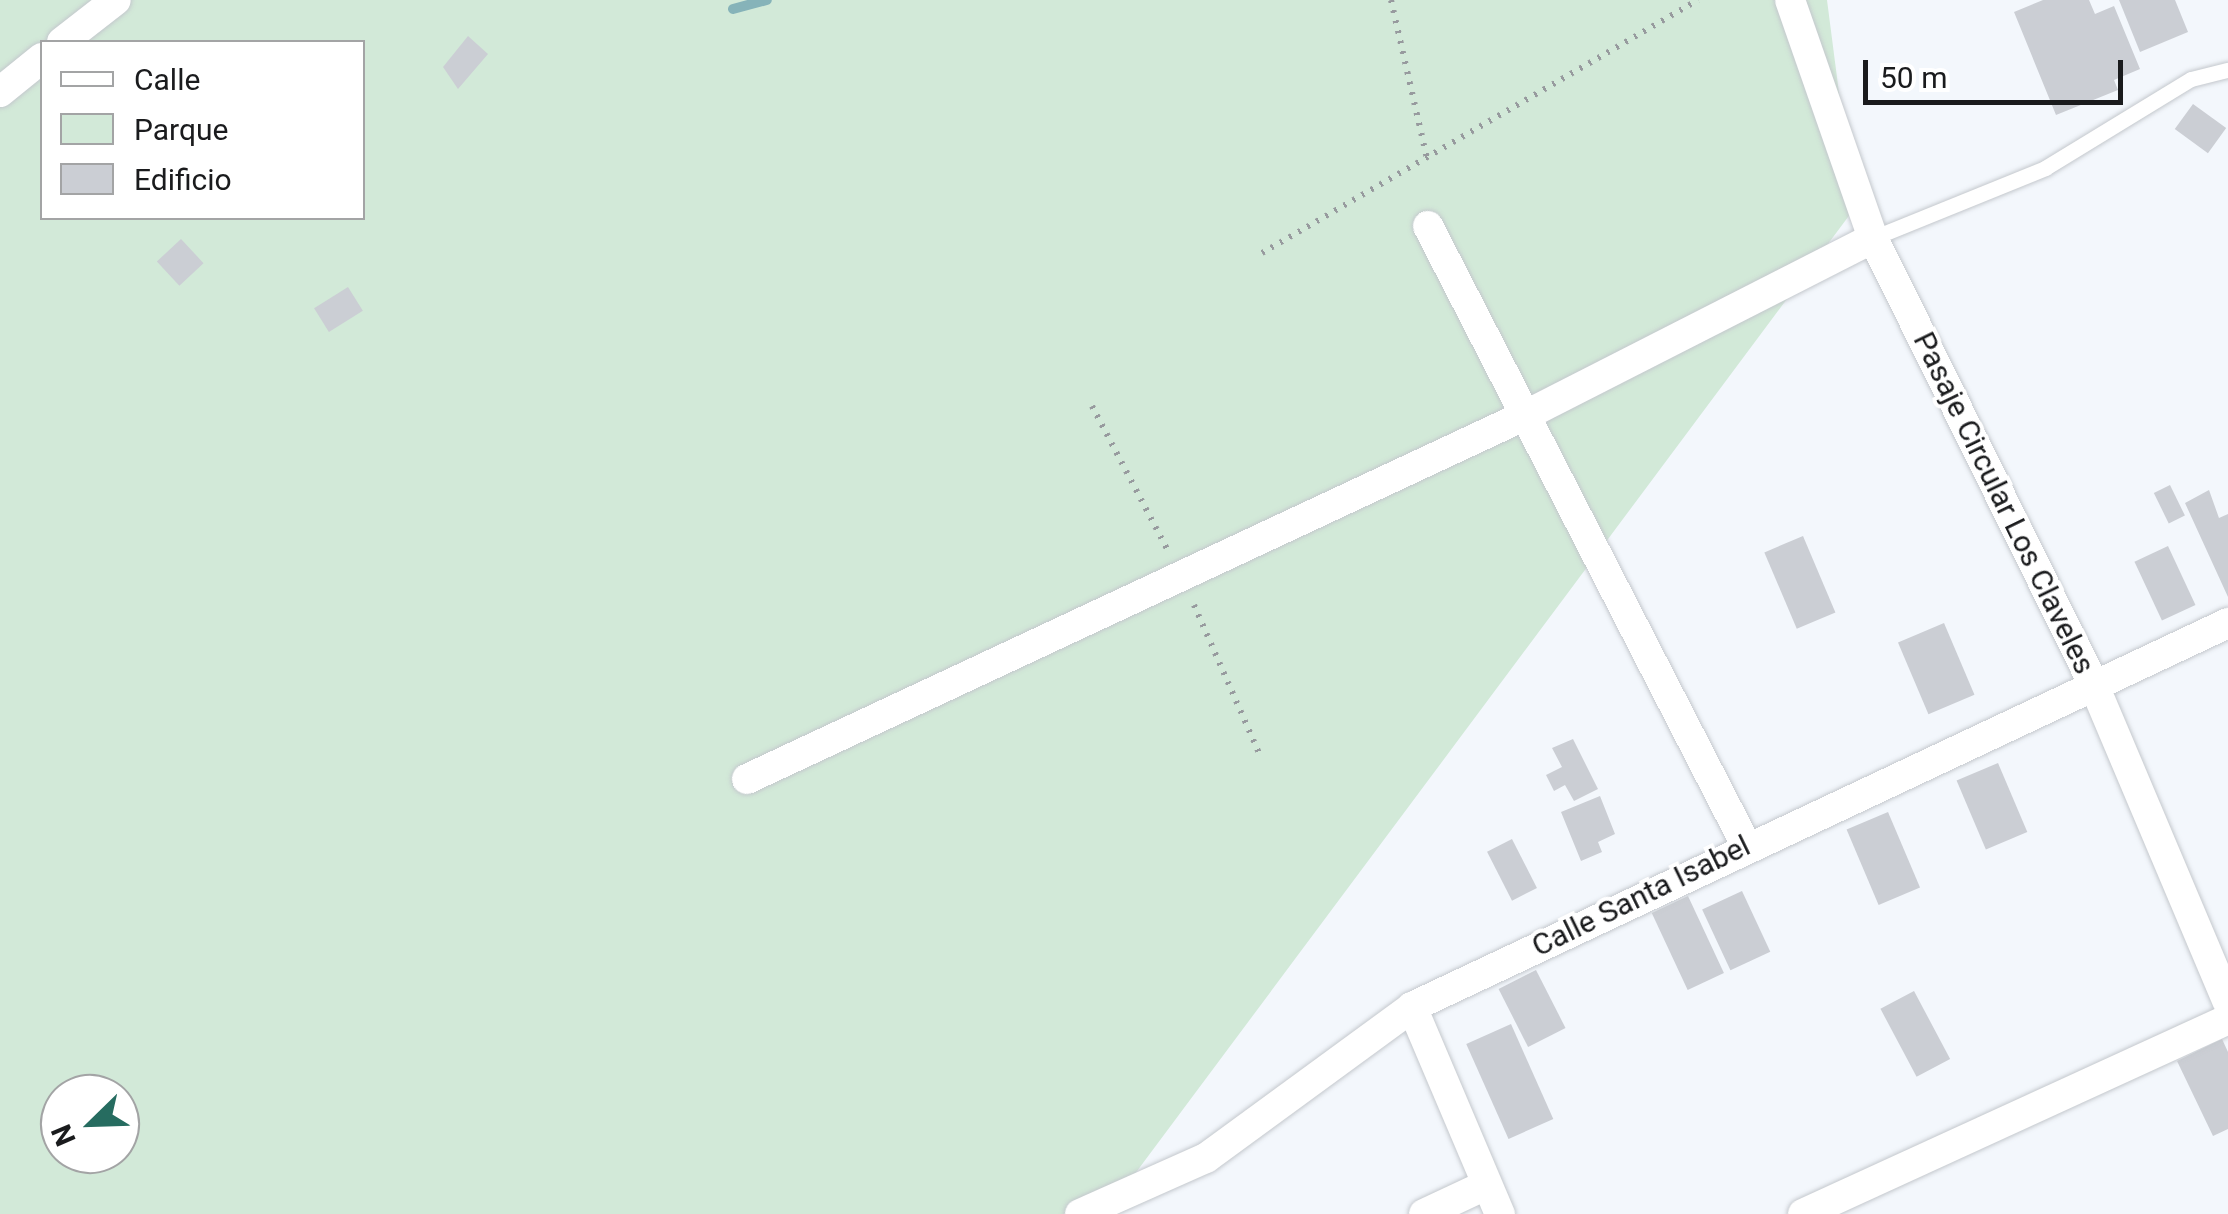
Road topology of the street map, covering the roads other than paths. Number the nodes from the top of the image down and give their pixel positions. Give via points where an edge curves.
1 (116, 0) edge
2 (1790, 0) edge
3 (65, 40) edge
4 (40, 60) edge
5 (2228, 70) edge
6 (0, 92) edge
7 (1428, 226) dead end
8 (1874, 238) junction
9 (1526, 416) junction
10 (2228, 622) edge
11 (2093, 683) junction
12 (747, 778) dead end
13 (1746, 845) junction
14 (2228, 1002) edge
15 (1412, 1007) junction
16 (2228, 1018) edge
17 (1486, 1185) junction
18 (1080, 1214) edge
19 (1424, 1214) edge
20 (1500, 1214) edge
21 (1804, 1214) edge

1 - 3 street
2 - 8 street, Pasaje Circular Los Claveles
4 - 6 street
5 - 8 lane via 2191,78 2045,168
7 - 9 street
8 - 9 street
8 - 11 street, Pasaje Circular Los Claveles
9 - 12 street
9 - 13 street
10 - 11 street, Calle Santa Isabel
11 - 13 street, Calle Santa Isabel
11 - 14 street, Pasaje Circular Los Claveles
13 - 15 street, Calle Santa Isabel
15 - 17 street
15 - 18 street, Calle Santa Isabel via 1206,1158
16 - 21 street
17 - 19 street
17 - 20 street

